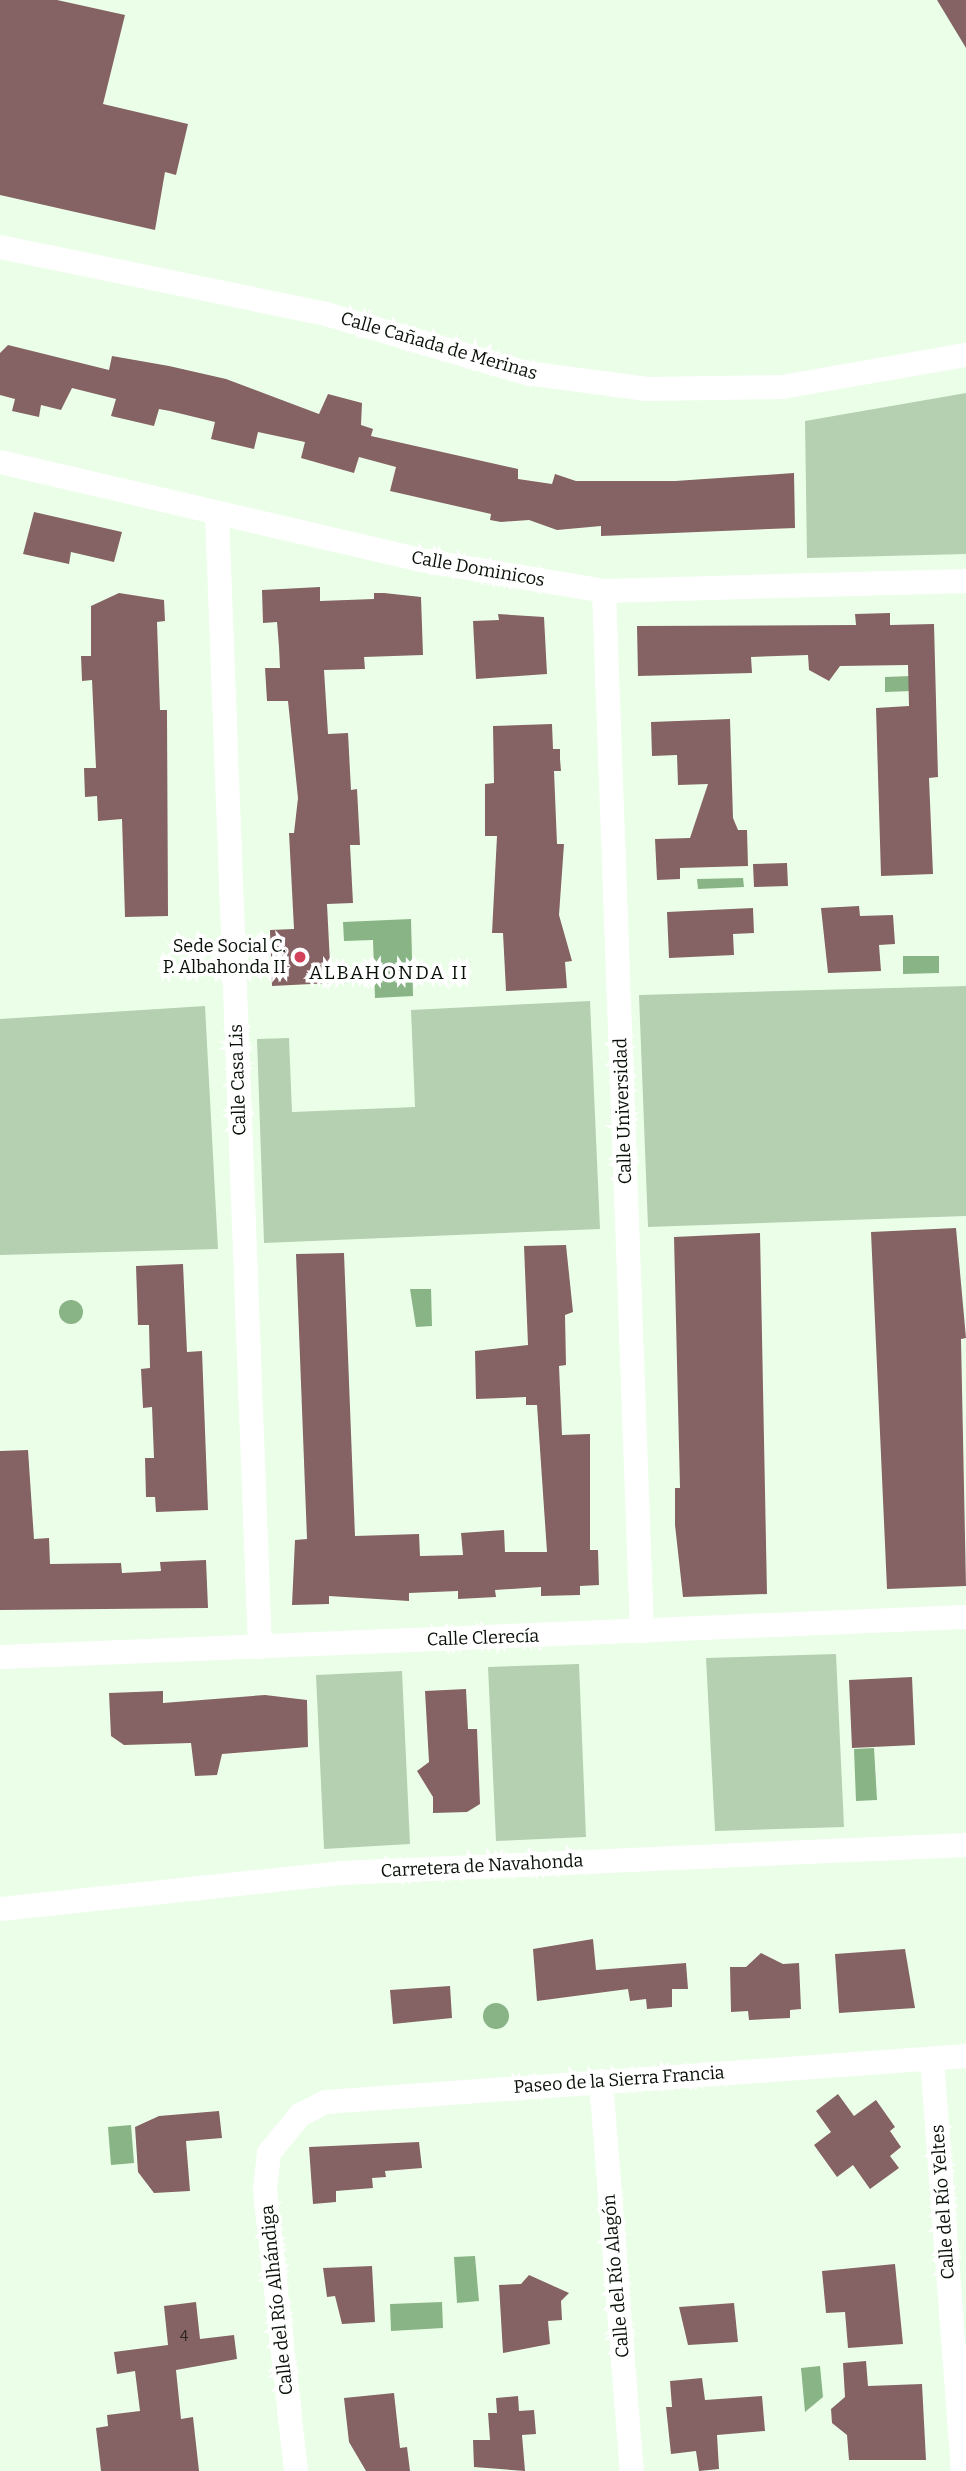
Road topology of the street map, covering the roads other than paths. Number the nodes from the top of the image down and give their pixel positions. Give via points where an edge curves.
1 (0, 247) edge
2 (966, 355) edge
3 (0, 462) edge
4 (217, 513) junction
5 (966, 581) edge
6 (604, 591) junction
7 (966, 1617) edge
8 (642, 1631) junction
9 (260, 1647) junction
10 (0, 1657) edge
11 (966, 1845) edge
12 (0, 1909) edge
13 (966, 2056) edge
14 (932, 2059) junction
15 (601, 2081) junction
16 (282, 2133) joint
17 (296, 2471) edge
18 (632, 2471) edge
19 (962, 2471) edge

1 - 2 street, Calle Cañada de Merinas via 326,314 527,373 647,389 782,387
3 - 4 street, Calle Dominicos
4 - 6 street, Calle Dominicos via 421,560
4 - 9 street, Calle Casa Lis
5 - 6 street, Calle Dominicos
6 - 8 street, Calle Universidad
7 - 8 street, Calle Clerecía
8 - 9 street, Calle Clerecía
9 - 10 street, Calle Clerecía
11 - 12 street, Carretera de Navahonda via 341,1873
13 - 14 street, Paseo de la Sierra Francia
14 - 15 street, Paseo de la Sierra Francia
14 - 19 street, Calle del Río Yeltes
15 - 16 street, Paseo de la Sierra Francia via 326,2102
15 - 18 street, Calle del Río Alagón
16 - 17 street, Calle del Río Alhándiga via 269,2153 265,2190

